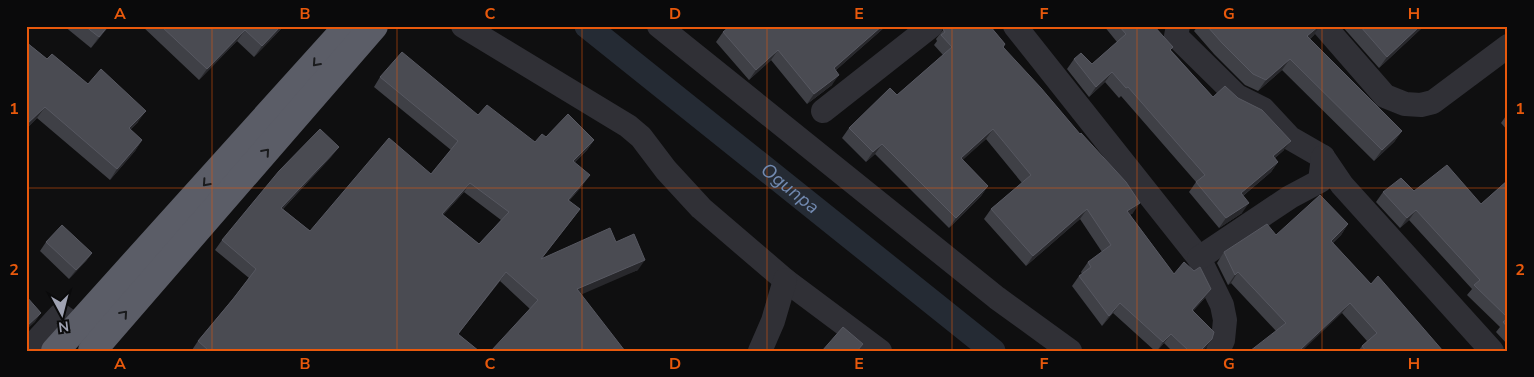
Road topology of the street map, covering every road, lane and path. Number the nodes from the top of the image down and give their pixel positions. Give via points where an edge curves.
1 (348, 26) edge
2 (374, 26) edge
3 (463, 26) edge
4 (659, 26) edge
5 (931, 26) edge
6 (1015, 26) edge
7 (1324, 26) edge
8 (1180, 29) edge
9 (1508, 46) edge
10 (823, 112) dead end
11 (1323, 157) junction
12 (1199, 258) junction
13 (785, 280) junction
14 (76, 326) junction
15 (96, 349) edge
16 (26, 351) edge
17 (55, 351) edge
18 (760, 351) edge
19 (880, 351) edge
20 (1070, 351) edge
21 (1218, 351) edge
22 (1492, 351) edge

1 -> 14 highway
15 -> 2 highway
3 - 13 street via 628,126 701,208
4 - 20 street via 997,298
5 - 10 street
6 - 12 street
7 - 9 street via 1385,96 1404,104 1433,102
8 - 11 street via 1237,96 1263,109 1290,138
11 - 12 street via 1320,181
11 - 22 street via 1342,185
12 - 21 street via 1222,305 1224,340
13 - 18 street via 774,321
13 - 19 street
14 - 15 street
14 - 16 street via 60,315
14 - 17 highway

